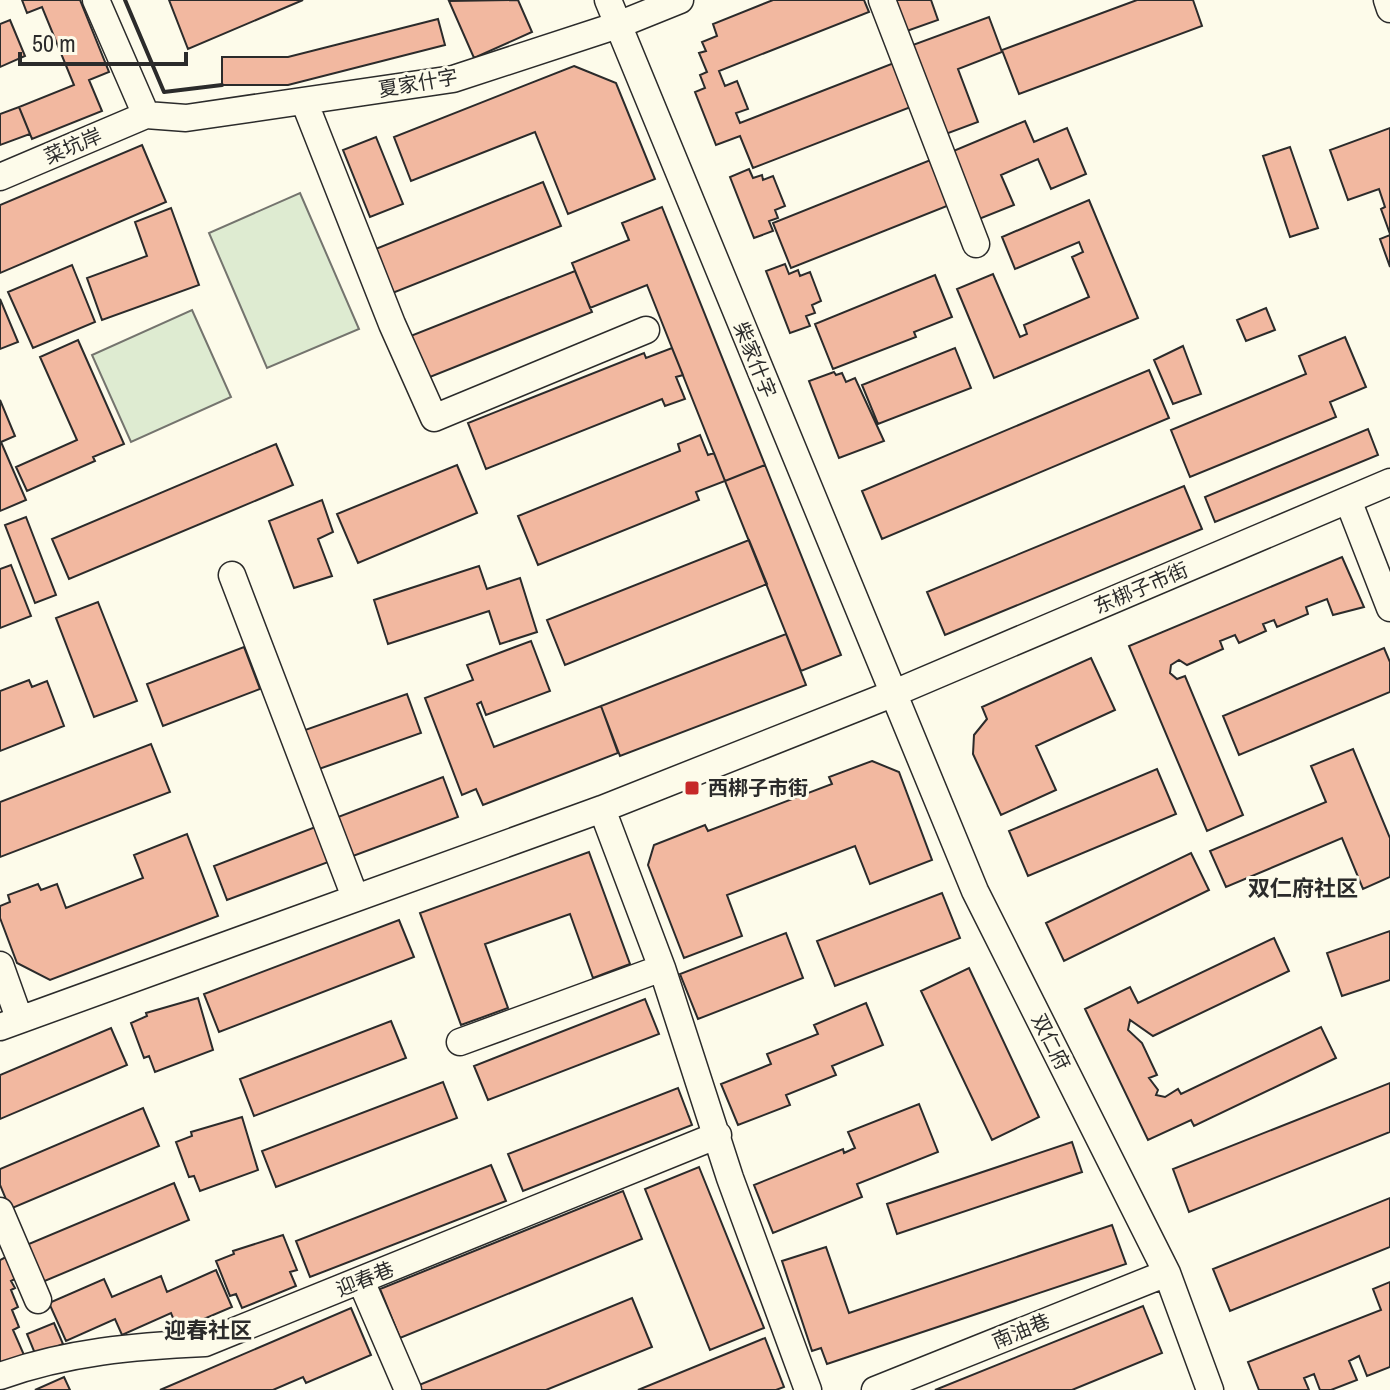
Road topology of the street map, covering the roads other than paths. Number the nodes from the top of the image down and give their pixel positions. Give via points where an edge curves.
1 (96, 0) edge
2 (608, 0) edge
3 (680, 0) edge
4 (882, 0) edge
5 (1387, 0) edge
6 (1390, 9) edge
7 (618, 25) junction
8 (304, 101) junction
9 (146, 115) junction
10 (0, 177) edge
11 (976, 244) dead end
12 (646, 330) dead end
13 (1390, 482) edge
14 (1348, 500) junction
15 (232, 575) dead end
16 (1390, 608) edge
17 (892, 694) junction
18 (602, 809) junction
19 (355, 897) junction
20 (0, 965) edge
21 (662, 968) junction
22 (10, 1022) edge
23 (460, 1042) dead end
24 (718, 1135) junction
25 (0, 1211) edge
26 (1167, 1273) junction
27 (361, 1281) junction
28 (38, 1300) dead end
29 (0, 1376) edge
30 (408, 1390) edge
31 (808, 1390) edge
32 (875, 1390) edge
33 (1210, 1390) edge

1 - 9 street
2 - 7 street, 柴家什字
3 - 7 street, 夏家什字
4 - 11 street
5 - 6 street
7 - 8 street, 夏家什字 via 453,79
7 - 17 street, 柴家什字
8 - 9 street, 夏家什字 via 186,118
8 - 12 street via 434,418
9 - 10 street, 菜坑岸
13 - 14 street, 东梆子市街
14 - 16 street
14 - 17 street, 东梆子市街
15 - 19 street
17 - 18 street
17 - 26 street, 双仁府 via 975,891
18 - 19 street
18 - 21 street
19 - 22 street
20 - 22 street
21 - 23 street
21 - 24 street
24 - 27 street, 迎春巷
24 - 31 street
25 - 28 street
26 - 32 street, 南油巷
26 - 33 street, 双仁府
27 - 29 street, 迎春巷 via 205,1343 123,1346
27 - 30 street

